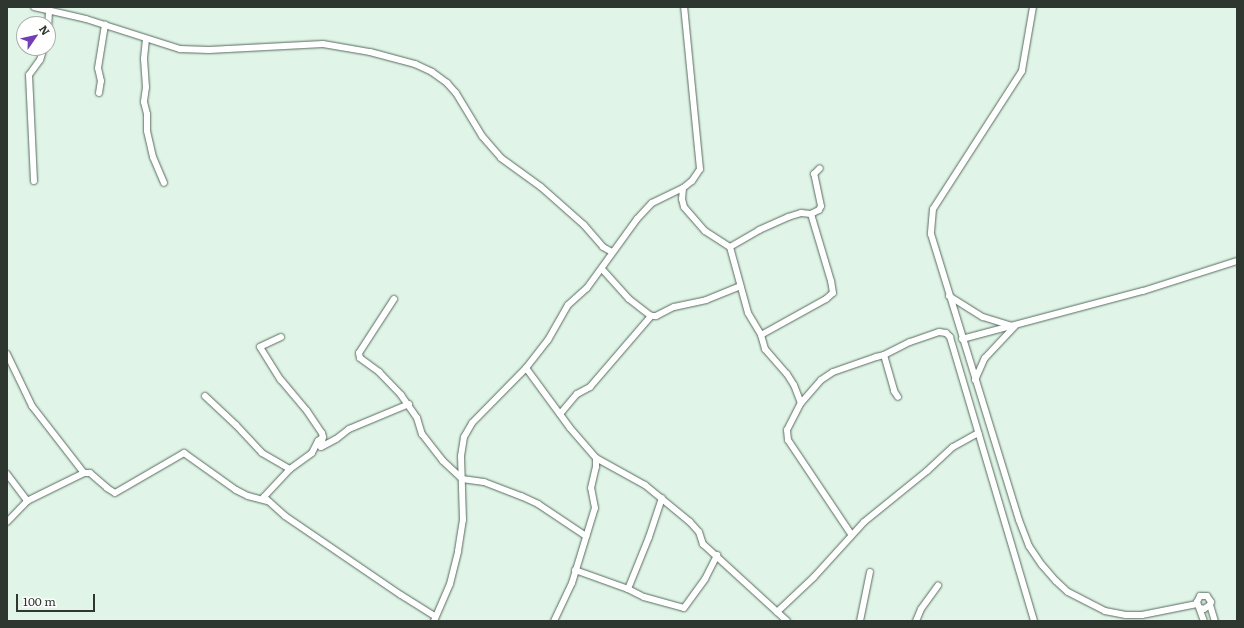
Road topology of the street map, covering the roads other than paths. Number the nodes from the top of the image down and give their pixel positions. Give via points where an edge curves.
1 (34, 7) edge
2 (684, 7) edge
3 (1033, 7) edge
4 (49, 10) junction
5 (49, 16) edge
6 (105, 25) junction
7 (146, 39) junction
8 (41, 56) edge
9 (99, 93) dead end
10 (820, 168) dead end
11 (34, 181) dead end
12 (164, 183) dead end
13 (683, 188) junction
14 (811, 214) junction
15 (730, 247) junction
16 (612, 252) junction
17 (1237, 261) edge
18 (602, 269) junction
19 (740, 286) junction
20 (949, 296) junction
21 (394, 299) dead end
22 (651, 316) junction
23 (1014, 326) junction
24 (761, 335) junction
25 (282, 337) dead end
26 (962, 339) junction
27 (7, 354) edge
28 (884, 355) junction
29 (526, 368) junction
30 (975, 380) junction
31 (205, 396) dead end
32 (898, 397) dead end
33 (801, 403) junction
34 (409, 404) junction
35 (560, 414) junction
36 (978, 433) junction
37 (323, 437) junction
38 (596, 458) junction
39 (290, 470) junction
40 (84, 473) junction
41 (7, 474) edge
42 (462, 479) junction
43 (662, 498) junction
44 (28, 501) junction
45 (267, 501) junction
46 (7, 522) edge
47 (851, 534) junction
48 (586, 536) junction
49 (717, 555) junction
50 (575, 570) junction
51 (870, 572) dead end
52 (938, 586) dead end
53 (628, 588) junction
54 (1210, 605) junction
55 (1199, 606) junction
56 (777, 612) junction
57 (434, 619) edge
58 (783, 620) edge
59 (554, 621) edge
60 (860, 621) edge
61 (916, 621) edge
62 (1034, 621) edge
63 (1204, 621) edge
64 (1215, 621) edge

1 - 4 street
2 - 13 street via 700,169 692,181
3 - 20 street via 1022,71 933,210 931,234
4 - 5 street
4 - 6 street
6 - 7 street
6 - 9 street via 98,68 101,81
7 - 12 street via 144,102 148,136 153,157
7 - 16 street via 192,51 323,44 370,52 415,64 447,83 482,136 501,158 541,186 584,225 602,247
8 - 11 street via 29,75
10 - 14 street via 814,174 821,206
13 - 15 street via 684,207 705,231
13 - 16 street via 652,203
14 - 15 street via 801,213 788,217
14 - 24 street via 833,293
15 - 19 street
16 - 18 street
17 - 23 street via 1143,291
18 - 22 street via 629,299
18 - 29 street via 568,305 548,340
19 - 22 street via 706,300
19 - 24 street via 748,313
20 - 23 street via 983,317
20 - 26 street
21 - 34 street via 360,353 360,358 379,372
22 - 35 street via 590,387 577,394
23 - 26 street
23 - 30 street via 988,354
24 - 33 street via 765,349 787,374
25 - 37 street via 260,347
26 - 30 street
27 - 40 street via 32,406
28 - 32 street
28 - 33 street via 827,375
28 - 36 street via 910,342 939,332 946,333 950,337
29 - 35 street
29 - 42 street via 472,423 464,437 461,456
30 - 55 street via 1001,468 1029,546 1056,581 1083,601 1126,615
31 - 39 street via 262,453
33 - 47 street via 787,430 788,440
34 - 37 street via 350,429 321,447
34 - 42 street via 422,434 443,461
35 - 38 street
36 - 47 street via 953,447
36 - 62 street
37 - 39 street via 312,453
38 - 43 street via 635,478
38 - 48 street via 591,488 595,508
39 - 45 street via 264,497
40 - 44 street
40 - 45 street via 90,473 115,493 184,453 236,490
41 - 44 street
42 - 48 street via 484,482 521,496 538,504
42 - 57 street via 463,520 458,551 450,584
43 - 49 street via 690,522 699,532 704,544
43 - 53 street
44 - 46 street
45 - 57 street
47 - 56 street via 828,562
48 - 50 street
49 - 53 street via 705,579 684,608 650,599
49 - 56 street
50 - 53 street
50 - 59 street via 572,584
51 - 60 street
52 - 61 street via 921,609
54 - 55 street via 1204,609
54 - 55 street via 1210,598 1203,595 1198,599
54 - 64 street
55 - 63 street
56 - 58 street

